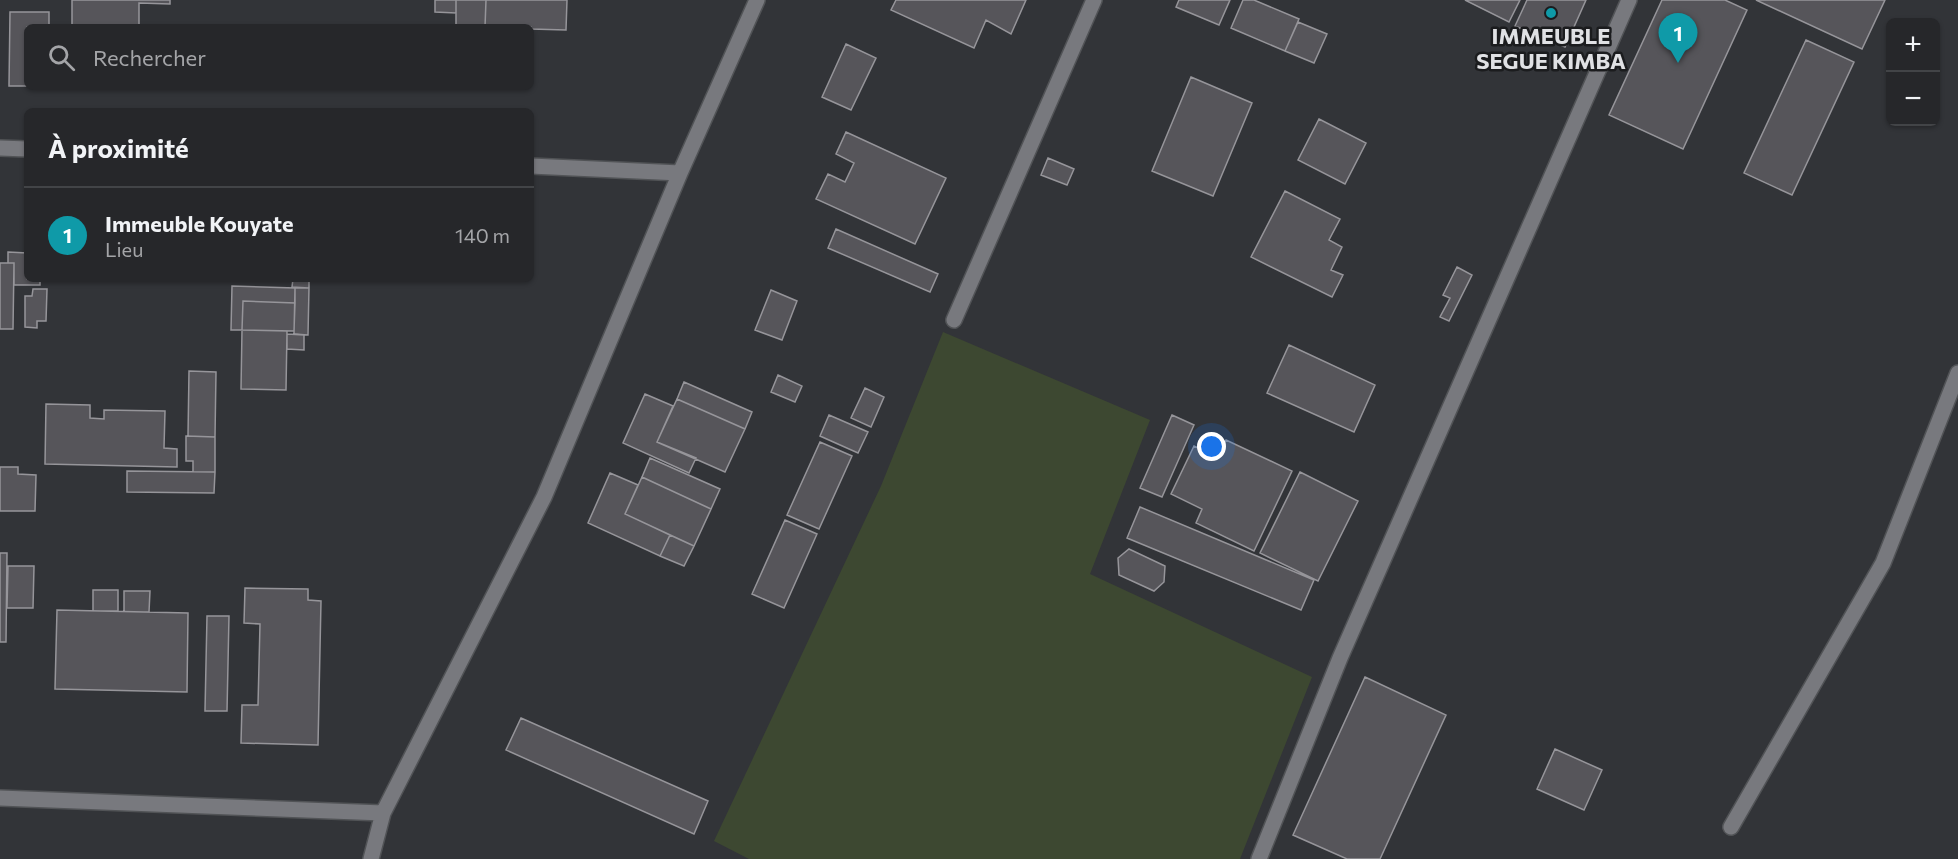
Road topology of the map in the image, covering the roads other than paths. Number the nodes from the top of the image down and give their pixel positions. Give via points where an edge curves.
1 (757, 0) edge
2 (1094, 0) edge
3 (1629, 0) edge
4 (0, 148) edge
5 (24, 148) edge
6 (534, 166) edge
7 (680, 173) junction
8 (954, 320) dead end
9 (1958, 373) edge
10 (0, 798) edge
11 (383, 813) junction
12 (1731, 827) dead end
13 (371, 859) edge
14 (1259, 859) edge

1 - 7 street
2 - 8 street
3 - 14 street via 1340,658
4 - 5 street
6 - 7 street
7 - 11 street via 544,496
9 - 12 street via 1883,563
10 - 11 street
11 - 13 street

